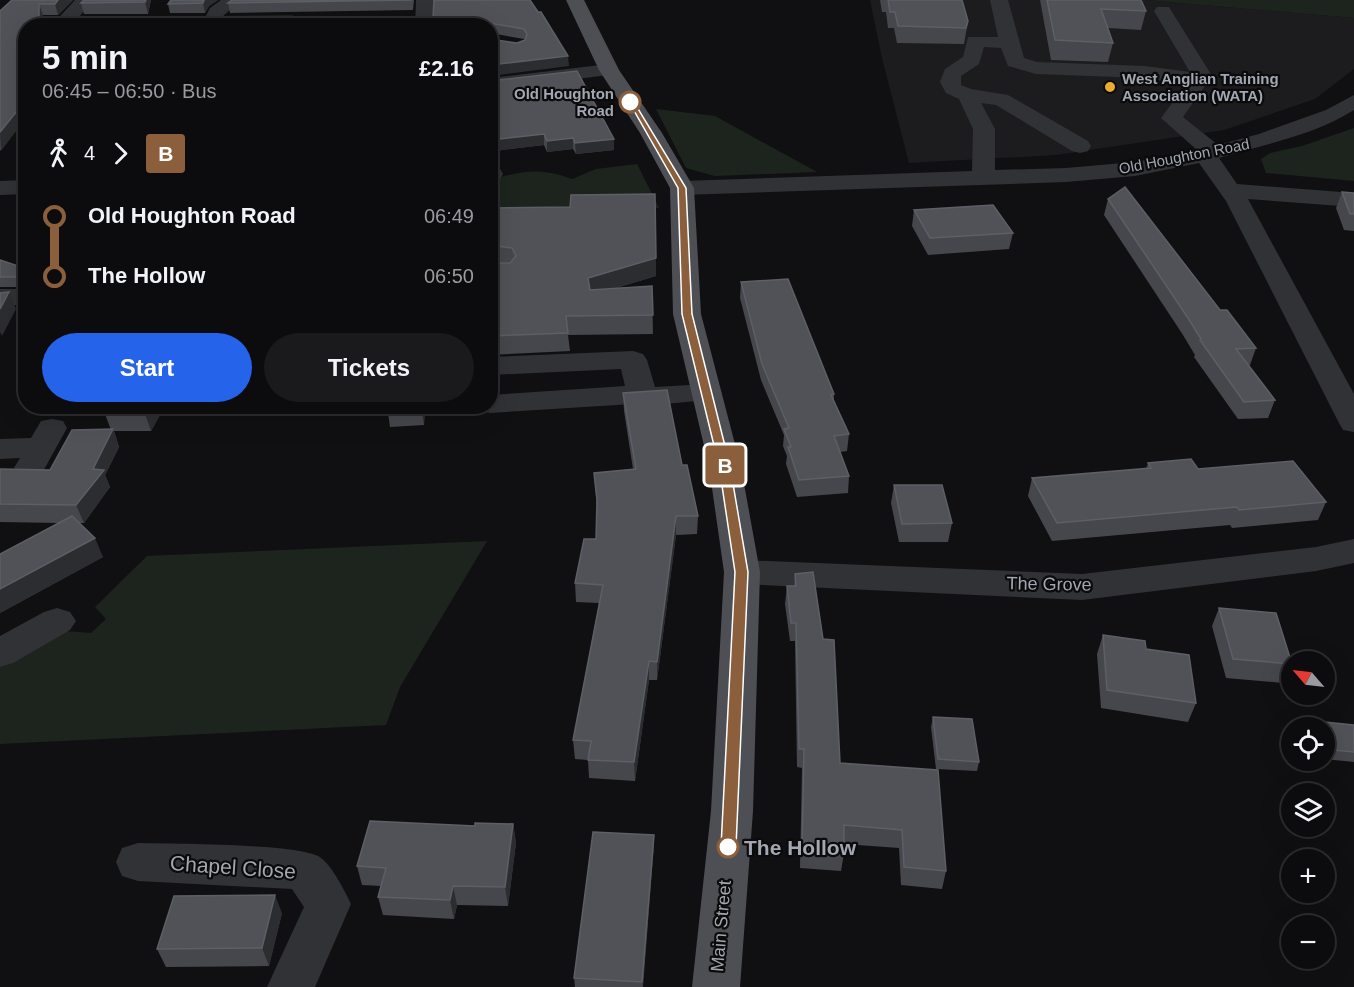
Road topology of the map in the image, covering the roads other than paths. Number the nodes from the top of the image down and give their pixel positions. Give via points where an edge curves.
1 (85, 0) edge
2 (233, 0) edge
3 (425, 0) edge
4 (575, 0) edge
5 (999, 0) edge
6 (1163, 11) dead end
7 (68, 18) edge
8 (213, 18) edge
9 (424, 18) edge
10 (1009, 43) junction
11 (609, 70) junction
12 (1199, 80) junction
13 (498, 83) edge
14 (967, 95) junction
15 (1354, 101) edge
16 (1080, 146) dead end
17 (1209, 154) junction
18 (983, 178) junction
19 (18, 187) edge
20 (0, 188) edge
21 (682, 188) junction
22 (1229, 190) junction
23 (1354, 200) edge
24 (0, 297) edge
25 (18, 297) edge
26 (498, 366) edge
27 (707, 393) junction
28 (642, 394) junction
29 (498, 403) edge
30 (1354, 423) edge
31 (41, 448) dead end
32 (0, 449) edge
33 (1354, 551) edge
34 (742, 572) junction
35 (57, 621) dead end
36 (0, 653) edge
37 (138, 862) dead end
38 (291, 987) edge
39 (716, 987) edge

1 - 7 street
2 - 8 street
3 - 9 street
4 - 11 main road, Main Street
5 - 10 street
6 - 12 street via 1202,76
10 - 12 street via 1015,62 1036,68 1145,72
10 - 14 street via 975,41 972,60 952,73 950,82 953,89
11 - 13 street
11 - 21 main road, Main Street
12 - 17 street via 1172,118
14 - 16 street via 1002,99
14 - 18 street via 984,129
15 - 17 street, Old Houghton Road via 1333,114 1267,139
17 - 18 street, Old Houghton Road via 1135,169
17 - 22 street
18 - 21 street, Old Houghton Road
19 - 20 street
21 - 27 main road, Main Street via 687,314
22 - 23 street
22 - 30 street
24 - 25 street
26 - 28 street via 633,360
27 - 28 street via 643,397
27 - 34 main road, Main Street via 725,466
28 - 29 street
31 - 32 street
33 - 34 street, The Grove via 1082,587
34 - 39 main road, Main Street via 732,811
35 - 36 street
37 - 38 street, Chapel Close via 305,871 328,904

